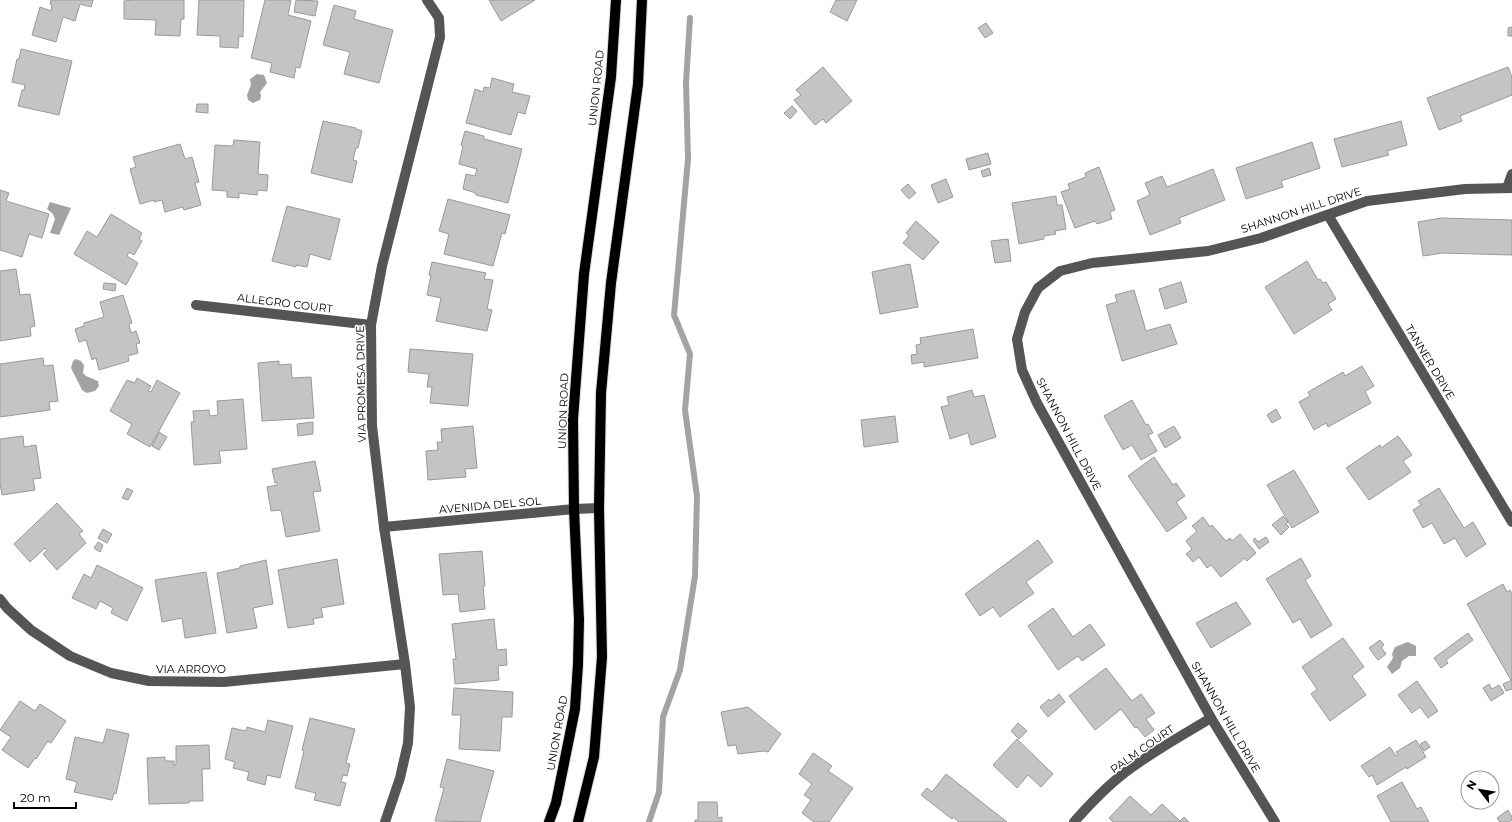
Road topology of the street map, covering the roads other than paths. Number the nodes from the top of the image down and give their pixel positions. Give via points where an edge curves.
1 (427, 0) edge
2 (616, 0) edge
3 (642, 0) edge
4 (1512, 174) edge
5 (1510, 188) edge
6 (1328, 215) junction
7 (196, 304) dead end
8 (371, 325) junction
9 (598, 508) junction
10 (574, 509) junction
11 (1512, 522) edge
12 (384, 527) junction
13 (0, 599) edge
14 (405, 664) junction
15 (1211, 718) junction
16 (384, 822) edge
17 (549, 822) edge
18 (578, 822) edge
19 (1074, 822) edge
20 (1275, 822) edge

1 - 8 street, VIA PROMESA DRIVE via 439,18 440,37 382,266
2 - 10 main road, UNION ROAD via 611,77 584,274 573,418
3 - 9 main road via 638,84 611,283 601,393
4 - 5 street
5 - 6 street, SHANNON HILL DRIVE via 1465,189 1367,201
6 - 11 street, TANNER DRIVE
6 - 15 street, SHANNON HILL DRIVE via 1260,238 1208,251 1092,263 1060,271 1038,288 1025,312 1017,340 1022,370 1037,403
7 - 8 street, ALLEGRO COURT
8 - 12 street, VIA PROMESA DRIVE via 372,426
9 - 10 street, AVENIDA DEL SOL
9 - 18 main road via 602,657 594,757
10 - 12 street, AVENIDA DEL SOL
10 - 17 main road, UNION ROAD via 579,620 578,664 574,709 556,803
12 - 14 street, VIA PROMESA DRIVE
13 - 14 street, VIA ARROYO via 31,630 70,656 111,673 149,681 224,682
14 - 16 street, VIA PROMESA DRIVE via 410,706 408,743 400,778
15 - 19 street, PALM COURT via 1122,774
15 - 20 street, SHANNON HILL DRIVE

